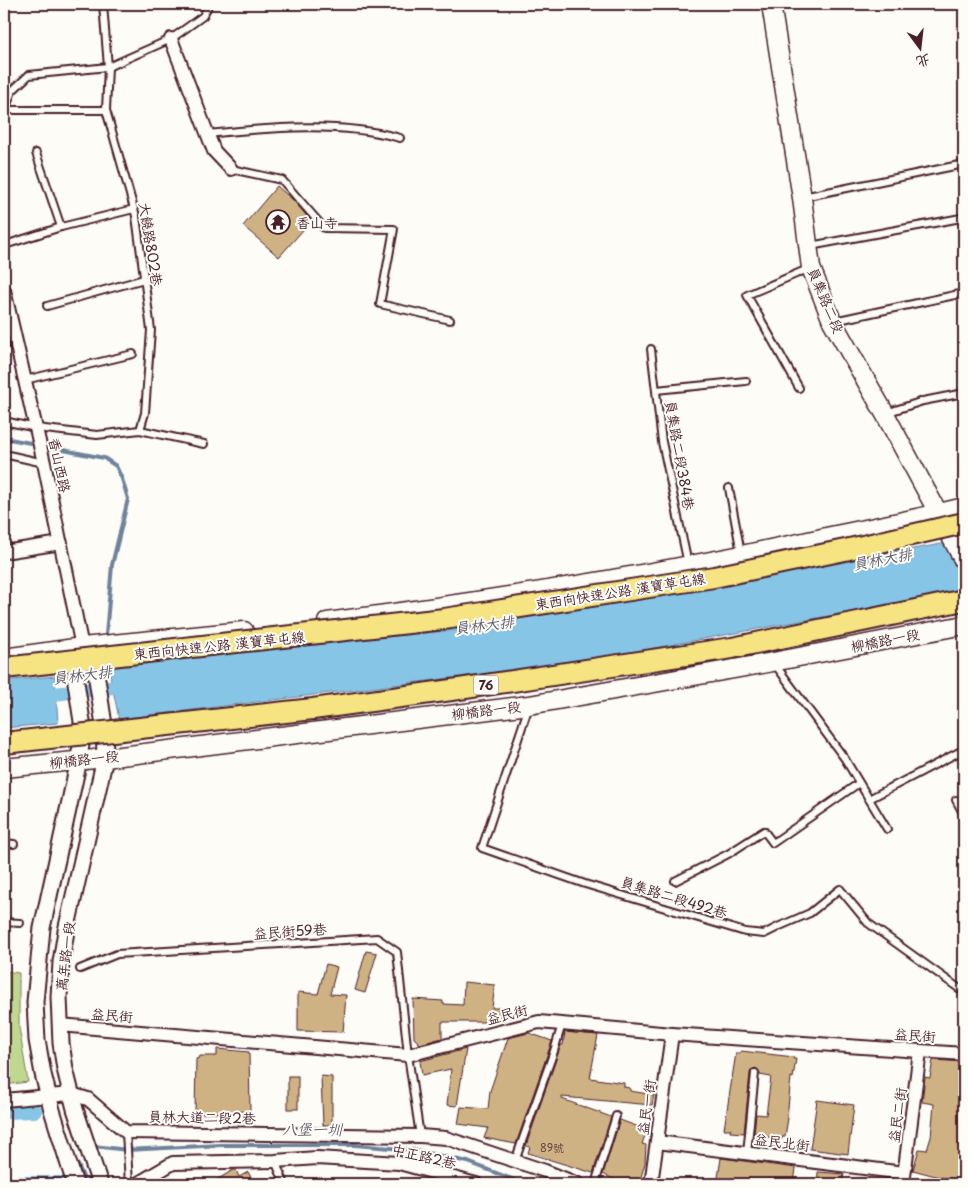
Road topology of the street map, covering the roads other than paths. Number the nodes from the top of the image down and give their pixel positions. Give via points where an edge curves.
1 (103, 4) edge
2 (209, 4) edge
3 (771, 4) edge
4 (172, 39) junction
5 (108, 67) junction
6 (4, 110) edge
7 (106, 110) junction
8 (207, 134) junction
9 (400, 138) dead end
10 (36, 153) dead end
11 (964, 164) edge
12 (231, 169) joint
13 (802, 198) junction
14 (134, 209) junction
15 (961, 218) dead end
16 (61, 227) junction
17 (4, 247) edge
18 (807, 247) junction
19 (811, 268) junction
20 (144, 279) junction
21 (4, 290) edge
22 (964, 293) edge
23 (47, 306) dead end
24 (450, 320) dead end
25 (832, 321) junction
26 (651, 349) dead end
27 (133, 354) dead end
28 (25, 380) junction
29 (746, 381) dead end
30 (799, 388) dead end
31 (656, 390) junction
32 (964, 393) edge
33 (885, 414) junction
34 (4, 421) edge
35 (36, 428) junction
36 (140, 430) junction
37 (204, 444) dead end
38 (4, 454) edge
39 (44, 463) junction
40 (729, 488) dead end
41 (964, 507) edge
42 (937, 513) junction
43 (964, 523) edge
44 (61, 543) junction
45 (4, 552) edge
46 (742, 556) junction
47 (964, 562) edge
48 (689, 565) junction
49 (964, 600) edge
50 (964, 625) edge
51 (82, 648) junction
52 (4, 658) edge
53 (773, 662) junction
54 (4, 668) edge
55 (529, 705) junction
56 (4, 743) edge
57 (962, 750) dead end
58 (105, 758) junction
59 (79, 760) junction
60 (4, 768) edge
61 (859, 783) junction
62 (869, 800) junction
63 (956, 800) dead end
64 (964, 815) edge
65 (887, 829) dead end
66 (4, 843) edge
67 (14, 844) dead end
68 (675, 881) dead end
69 (4, 922) edge
70 (20, 924) dead end
71 (80, 969) dead end
72 (964, 992) edge
73 (562, 1024) junction
74 (60, 1025) junction
75 (672, 1034) junction
76 (920, 1051) junction
77 (964, 1054) edge
78 (408, 1055) junction
79 (755, 1073) dead end
80 (4, 1100) edge
81 (73, 1102) junction
82 (51, 1103) junction
83 (616, 1116) dead end
84 (126, 1132) junction
85 (420, 1136) junction
86 (657, 1142) junction
87 (747, 1153) junction
88 (275, 1161) junction
89 (516, 1161) junction
90 (903, 1178) edge
91 (75, 1184) edge
92 (100, 1184) edge
93 (129, 1184) edge
94 (137, 1184) edge
95 (284, 1184) edge
96 (476, 1184) edge
97 (578, 1184) edge
98 (595, 1184) edge
99 (651, 1184) edge

1 - 5 lane, 大饒路802巷
2 - 4 lane via 203,16
3 - 13 main road, 員集路二段
4 - 5 lane
4 - 8 street
5 - 6 lane via 28,75 12,91
5 - 7 lane, 大饒路802巷
6 - 7 lane
7 - 14 lane, 大饒路802巷
8 - 9 lane via 314,127 382,133
8 - 12 street via 214,151
10 - 16 lane
11 - 13 lane
12 - 24 lane via 282,180 324,228 394,229 380,304
13 - 18 main road, 員集路二段
14 - 16 lane
14 - 20 lane, 大饒路802巷
15 - 18 lane
16 - 17 lane
18 - 19 main road, 員集路二段
19 - 25 main road, 員集路二段
19 - 30 lane via 747,295
20 - 23 lane
20 - 36 lane, 大饒路802巷 via 151,330 145,414
21 - 28 street, 香山西路
22 - 25 lane
25 - 33 main road, 員集路二段
26 - 31 lane, 員集路二段384巷
27 - 28 lane
28 - 35 street, 香山西路
29 - 31 lane
31 - 48 lane, 員集路二段384巷 via 662,442
32 - 33 lane via 923,401
33 - 42 main road, 員集路二段
34 - 35 lane
35 - 36 lane via 97,435
35 - 39 street, 香山西路
36 - 37 lane
38 - 39 lane
39 - 44 street, 香山西路
40 - 46 lane
41 - 42 main road
42 - 46 main road
42 - 47 main road, 員集路二段
43 - 54 highway, 東西向快速公路 漢寶草屯線, bridge via 714,577 444,619
44 - 45 street
44 - 51 street, 香山西路
46 - 48 main road
48 - 51 main road via 442,607 300,626
49 - 56 highway, 76, bridge via 732,648 459,690
50 - 53 main road, 柳橋路一段
51 - 52 main road
51 - 58 street, 萬年路一段 via 96,666
51 - 59 street, 萬年路一段 via 74,669 83,728
53 - 55 main road, 柳橋路一段
53 - 61 lane
55 - 58 main road, 柳橋路一段
55 - 72 lane, 員集路二段492巷 via 482,848 585,884 745,932 764,934 810,913 840,889 868,923
57 - 62 lane
58 - 59 main road, 柳橋路一段
58 - 74 street, 萬年路一段 via 66,931 61,962
59 - 60 main road, 柳橋路一段
59 - 82 street, 萬年路一段 via 44,919 38,964 37,1040
61 - 62 lane
61 - 68 lane via 772,843 764,831
62 - 65 lane
63 - 64 lane
66 - 67 lane
69 - 70 lane
71 - 78 lane, 益民街59巷 via 117,954 377,938 397,952
73 - 75 street, 益民街
73 - 78 street, 益民街 via 539,1022
73 - 89 lane
74 - 78 street, 益民街
74 - 81 street, 萬年路一段
75 - 76 street, 益民街
75 - 86 street, 益民一街
76 - 77 street, 益民街
76 - 90 street, 益民二街
78 - 85 lane, 益民街59巷
79 - 87 lane
80 - 82 street
81 - 82 street
81 - 84 street via 88,1099
81 - 92 street, 萬年路一段
82 - 91 street, 萬年路一段
83 - 98 lane
84 - 85 street, 員林大道二段2巷
84 - 93 lane
85 - 89 street, 員林大道二段2巷 via 446,1138
86 - 87 street, 益民北街
86 - 99 street, 益民一街
87 - 90 street, 益民北街
88 - 94 street, 中正路2巷 via 173,1163
88 - 95 lane
88 - 96 street, 中正路2巷 via 317,1158 399,1163
89 - 97 street, 員林大道二段2巷

